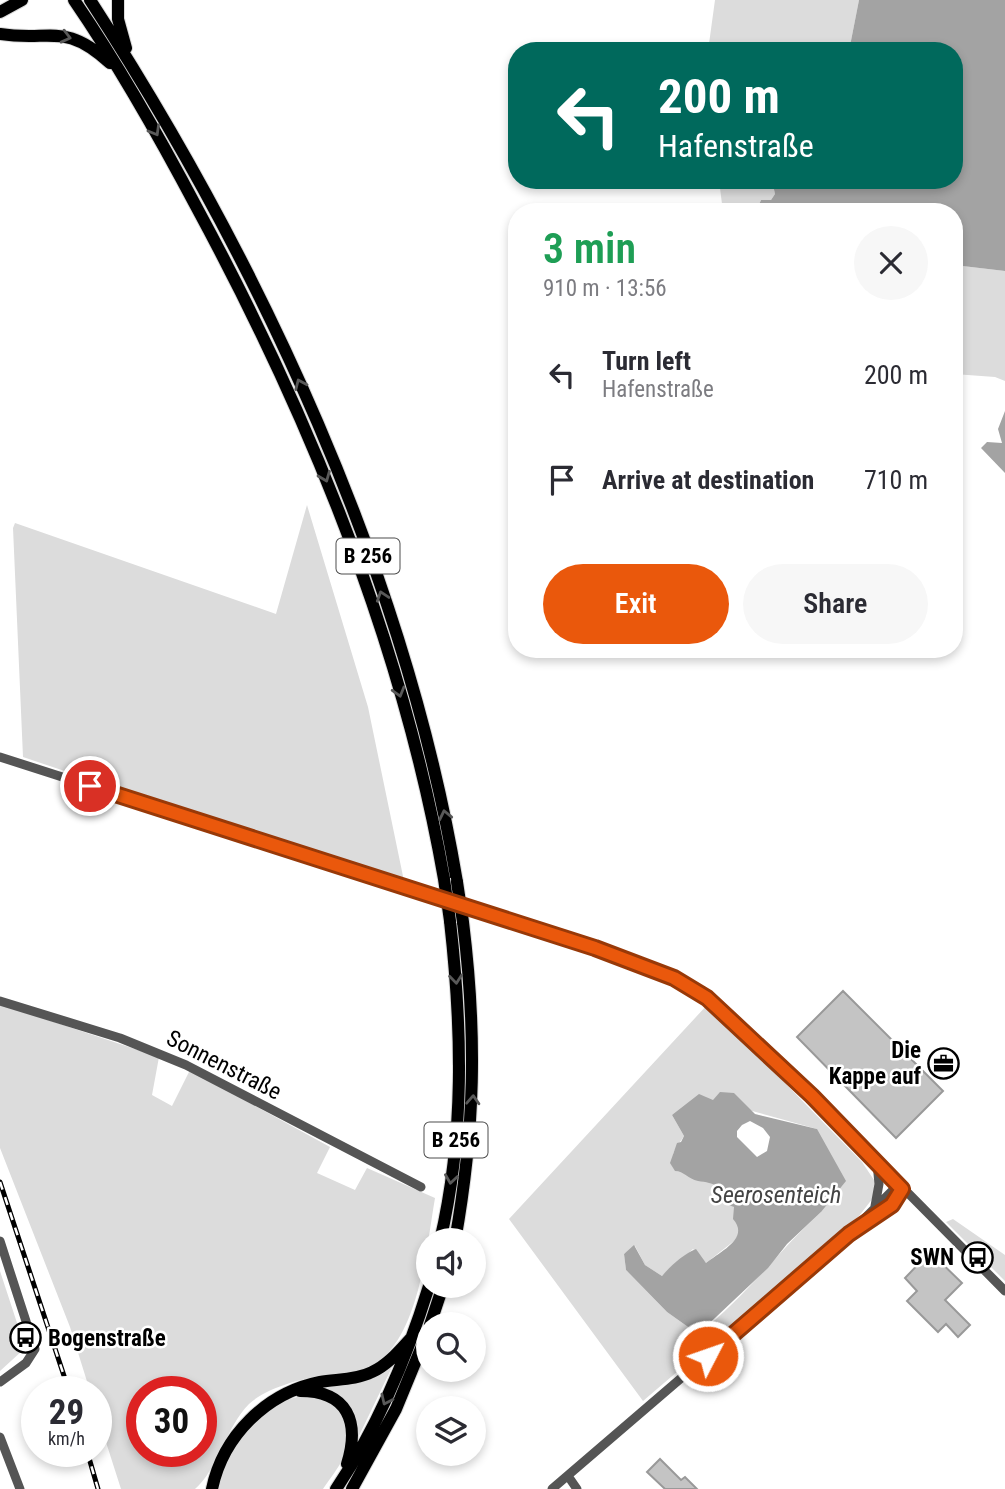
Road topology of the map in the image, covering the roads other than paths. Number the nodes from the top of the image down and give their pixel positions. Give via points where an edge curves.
1 (22, 0) edge
2 (74, 0) edge
3 (90, 0) edge
4 (118, 0) edge
5 (0, 12) edge
6 (0, 34) edge
7 (132, 65) junction
8 (121, 73) junction
9 (0, 757) edge
10 (457, 921) junction
11 (0, 1001) edge
12 (877, 1163) junction
13 (421, 1187) dead end
14 (900, 1187) junction
15 (875, 1206) junction
16 (442, 1228) edge
17 (457, 1228) edge
18 (849, 1234) junction
19 (0, 1241) edge
20 (1005, 1292) edge
21 (425, 1298) edge
22 (412, 1337) junction
23 (416, 1361) edge
24 (0, 1382) edge
25 (296, 1391) junction
26 (0, 1437) edge
27 (568, 1476) junction
28 (343, 1486) edge
29 (20, 1489) edge
30 (212, 1489) edge
31 (552, 1489) edge
32 (566, 1489) edge
33 (577, 1489) edge

1 - 5 highway
2 - 8 highway, B 256
3 - 7 highway, B 256
4 - 7 highway via 120,28
6 -> 8 highway via 72,38
10 -> 7 highway, B 256, bridge via 457,882 443,808 407,673 334,464 234,245
8 -> 10 highway, B 256, bridge via 236,281 326,481 393,669
9 - 12 street via 674,978 707,998
10 -> 16 highway, B 256 via 460,1080 456,1144
17 -> 10 highway, B 256 via 473,1100 472,1008
11 - 13 street, Sonnenstraße via 176,1060
12 - 14 street
12 - 15 street
14 - 15 street
14 - 18 street via 892,1205
14 - 20 street
15 - 18 street
18 - 27 street
19 - 24 street via 35,1349 26,1363
21 - 22 highway
22 - 25 highway via 370,1373 318,1382
22 -> 28 highway
23 - 28 highway via 396,1409
25 - 28 highway via 323,1394 348,1415 353,1442
25 - 30 highway via 266,1405 241,1429 221,1459
26 - 29 street
27 - 31 street
27 - 32 street
27 - 33 street

